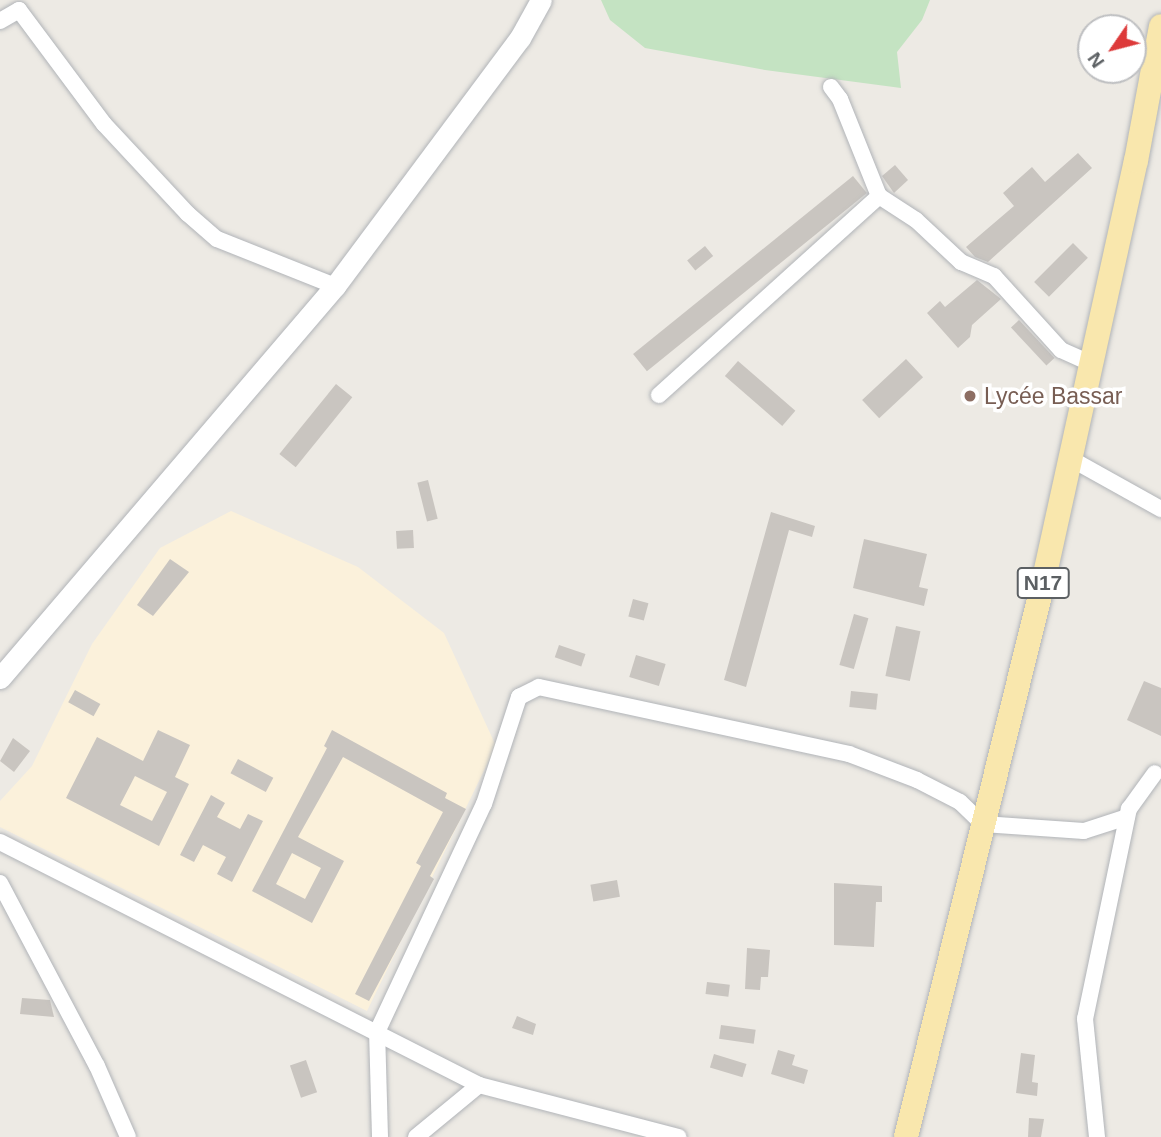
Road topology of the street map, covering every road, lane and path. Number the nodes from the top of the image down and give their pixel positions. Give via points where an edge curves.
1 (541, 0) edge
2 (0, 21) edge
3 (1161, 26) edge
4 (831, 87) dead end
5 (879, 196) junction
6 (335, 286) junction
7 (1092, 364) junction
8 (659, 395) dead end
9 (1071, 459) junction
10 (1161, 509) edge
11 (0, 678) edge
12 (1155, 773) dead end
13 (1128, 817) junction
14 (984, 824) junction
15 (0, 842) edge
16 (0, 883) edge
17 (377, 1032) junction
18 (479, 1085) junction
19 (128, 1137) edge
20 (380, 1137) edge
21 (416, 1137) edge
22 (678, 1137) edge
23 (906, 1137) edge
24 (1097, 1137) edge

1 - 6 street via 520,38
2 - 6 street via 19,10 104,124 217,239
3 - 7 main road, N17
4 - 5 street
5 - 7 street via 916,220 961,262 994,276 1061,350
5 - 8 street
6 - 11 street
7 - 9 main road, N17
9 - 10 street
9 - 14 main road, N17
12 - 13 street
13 - 14 street via 1084,831
13 - 24 street via 1086,1019
14 - 17 street via 960,802 849,754 539,687 519,698 484,804
14 - 23 main road, N17
15 - 17 street
16 - 19 street via 97,1066
17 - 18 street
17 - 20 street
18 - 21 street
18 - 22 street

